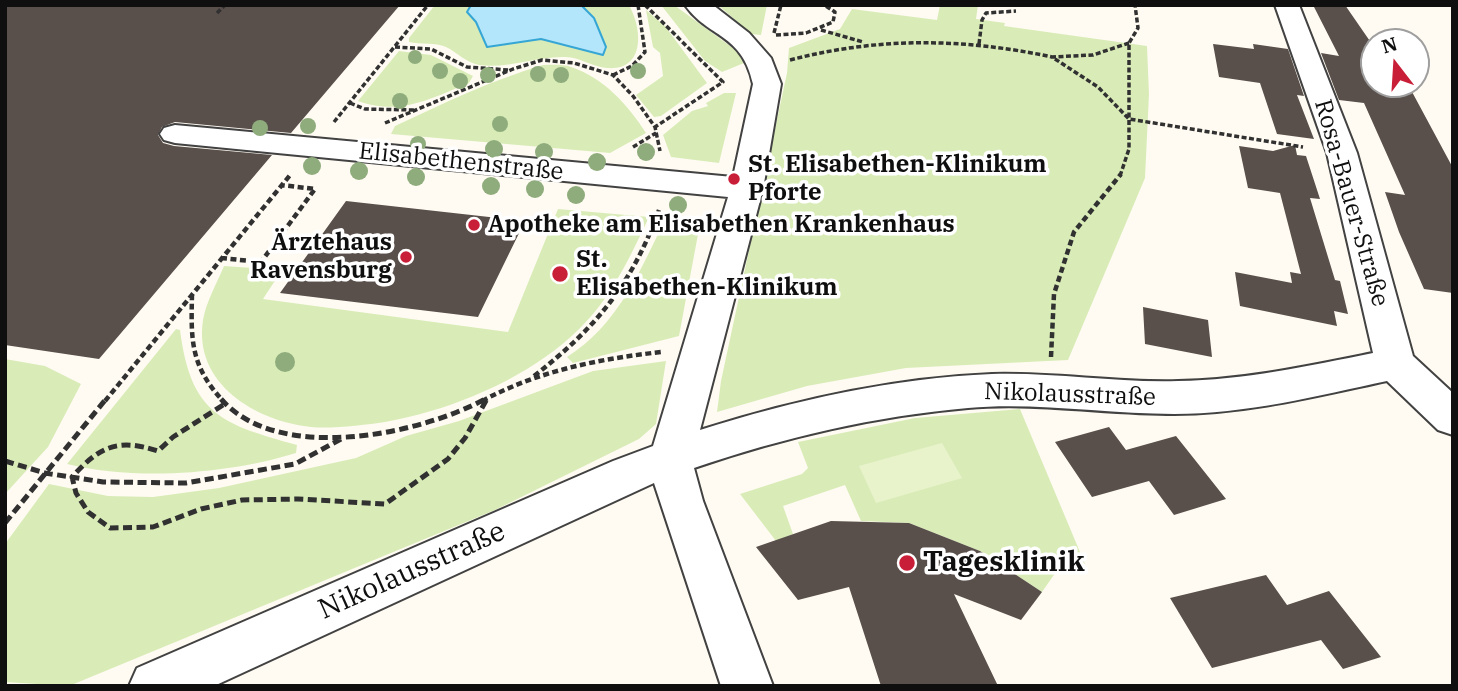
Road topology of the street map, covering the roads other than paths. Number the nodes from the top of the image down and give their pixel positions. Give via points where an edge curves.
1 (697, 5) edge
2 (1287, 5) edge
3 (174, 134) dead end
4 (747, 190) junction
5 (1395, 364) junction
6 (1453, 418) edge
7 (670, 458) junction
8 (155, 686) edge
9 (747, 686) edge

1 - 4 street via 752,49 765,70 764,107
2 - 5 street, Rosa-Bauer-Straße via 1342,153
3 - 4 street, Elisabethenstraße
4 - 7 street
5 - 6 street
5 - 7 street, Nikolausstraße via 1258,393 1177,398 969,392 831,411
7 - 8 street, Nikolausstraße
7 - 9 street

